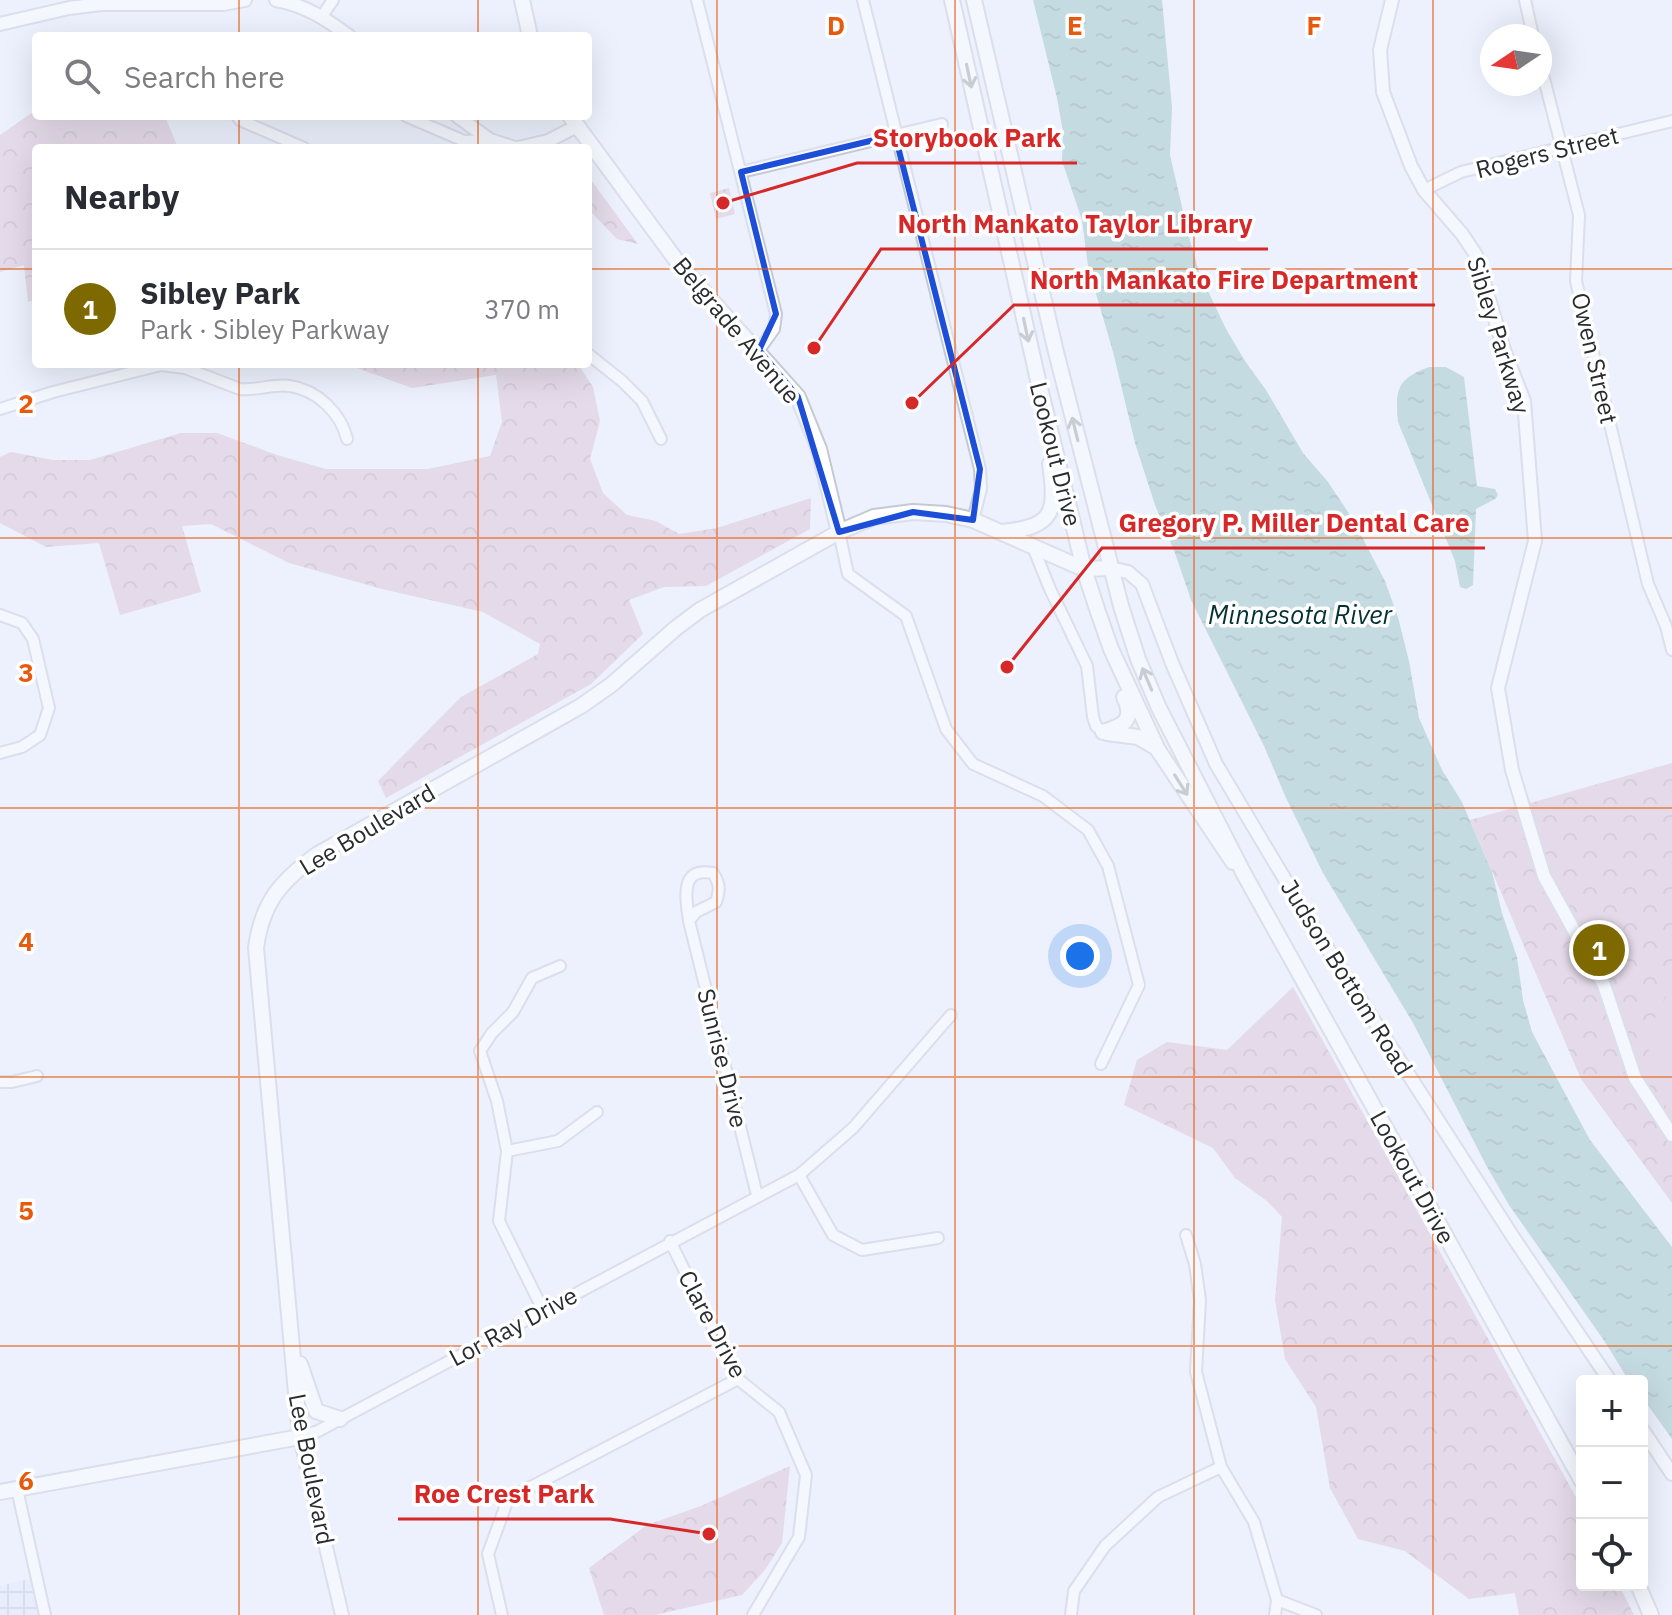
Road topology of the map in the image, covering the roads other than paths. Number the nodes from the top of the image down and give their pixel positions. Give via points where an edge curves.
1 (245, 0) edge
2 (276, 0) edge
3 (333, 0) edge
4 (522, 0) edge
5 (697, 0) edge
6 (863, 0) edge
7 (952, 0) edge
8 (974, 0) edge
9 (1392, 0) edge
10 (1525, 0) edge
11 (223, 2) edge
12 (84, 3) edge
13 (322, 16) junction
14 (0, 24) edge
15 (1530, 24) edge
16 (344, 32) edge
17 (529, 32) edge
18 (1548, 96) edge
19 (240, 120) edge
20 (415, 120) edge
21 (462, 120) edge
22 (574, 121) edge
23 (1672, 121) edge
24 (942, 124) dead end
25 (895, 135) junction
26 (490, 140) junction
27 (295, 144) edge
28 (504, 144) edge
29 (535, 144) edge
30 (591, 144) edge
31 (592, 146) edge
32 (1561, 149) junction
33 (741, 172) junction
34 (1424, 190) junction
35 (759, 350) junction
36 (592, 357) edge
37 (149, 368) edge
38 (182, 368) edge
39 (1038, 380) junction
40 (0, 409) edge
41 (347, 439) dead end
42 (661, 439) dead end
43 (973, 520) junction
44 (839, 532) junction
45 (1000, 532) junction
46 (1033, 547) junction
47 (1110, 568) junction
48 (1084, 569) junction
49 (1098, 612) junction
50 (0, 615) edge
51 (1672, 650) edge
52 (1103, 732) junction
53 (1158, 750) junction
54 (0, 753) edge
55 (1244, 874) junction
56 (689, 921) junction
57 (560, 966) dead end
58 (951, 1015) dead end
59 (1101, 1064) dead end
60 (37, 1076) dead end
61 (0, 1082) edge
62 (597, 1112) dead end
63 (1672, 1135) edge
64 (507, 1151) junction
65 (799, 1175) junction
66 (757, 1195) junction
67 (1186, 1235) dead end
68 (938, 1238) dead end
69 (670, 1241) junction
70 (543, 1310) junction
71 (292, 1336) junction
72 (1606, 1375) edge
73 (738, 1379) junction
74 (340, 1419) junction
75 (300, 1437) junction
76 (1648, 1438) edge
77 (1221, 1467) junction
78 (1576, 1470) edge
79 (1672, 1474) edge
80 (17, 1489) junction
81 (0, 1492) edge
82 (1641, 1591) edge
83 (1277, 1600) junction
84 (45, 1615) edge
85 (342, 1615) edge
86 (502, 1615) edge
87 (753, 1615) edge
88 (1071, 1615) edge
89 (1275, 1615) edge
90 (1316, 1615) edge
91 (1651, 1615) edge

1 - 11 street
2 - 13 street
3 - 13 street
4 - 17 main road
5 - 33 street
6 - 25 street
7 -> 39 main road, Lookout Drive
47 -> 8 main road, Lookout Drive
9 - 34 street, Sibley Parkway via 1380,50 1383,92
10 - 15 street
11 - 12 street
12 - 14 street
13 - 16 street
18 - 32 street, Owen Street
19 - 27 street
20 - 26 street via 464,141
21 - 26 street
22 - 29 street via 548,141
22 - 30 main road, Belgrade Avenue
23 - 32 street, Rogers Street
24 - 25 street
25 - 33 street
25 - 43 street via 980,469
26 - 28 street
31 - 35 main road, Belgrade Avenue via 679,264
32 - 34 street, Rogers Street via 1461,172
32 - 51 street, Owen Street via 1579,215 1576,281 1648,584
33 - 35 street via 776,314 774,329
34 - 63 street, Sibley Parkway via 1476,255 1524,401 1535,541 1498,688 1512,770 1544,876 1604,985 1635,1078
35 - 44 main road, Belgrade Avenue via 798,397 810,423
36 - 42 street via 642,401
37 - 40 street
38 - 41 street via 240,389 302,390 334,412
39 - 45 main road via 1052,503 1039,524
39 - 48 main road, Lookout Drive
43 - 44 main road, Lee Boulevard via 913,512 874,517
43 - 45 main road, Lee Boulevard
44 - 59 street, Belgrade Avenue via 848,574 906,616 946,729 973,764 1043,796 1088,830 1108,866 1139,985
44 - 71 main road, Lee Boulevard via 700,610 581,706 318,854 281,884 268,903 256,948
45 - 46 main road, Lee Boulevard
46 - 48 main road, Lee Boulevard
46 - 52 street via 1087,666 1093,717
47 - 48 main road, Lee Boulevard
55 -> 47 main road, Lookout Drive via 1148,684
47 - 72 street, Judson Bottom Road via 1128,572 1142,584 1216,764 1317,931
48 - 49 main road, Lookout Drive
49 - 52 main road via 1105,653 1130,714 1118,728
49 - 53 main road, Lookout Drive
50 - 54 street via 22,623 33,639 49,708 40,735
52 - 53 main road via 1138,737
53 -> 55 main road, Lookout Drive
55 - 78 main road, Lookout Drive
56 - 56 street, Sunrise Drive via 688,882 694,874 713,873 719,882 716,902
56 - 66 street, Sunrise Drive
57 - 64 street via 532,978 513,1012 480,1051
58 - 65 street, Lor Ray Drive via 853,1128
60 - 61 street
62 - 64 street via 558,1141
64 - 70 street via 499,1221
65 - 66 street, Lor Ray Drive
65 - 68 street via 833,1235 862,1250
66 - 69 street, Lor Ray Drive
67 - 77 street via 1200,1300 1196,1372
69 - 70 street, Lor Ray Drive
69 - 73 street, Clare Drive
70 - 74 street, Lor Ray Drive
71 - 74 main road via 316,1411
71 - 75 main road, Lee Boulevard
73 - 86 street via 508,1499 488,1554
73 - 87 street, Clare Drive via 779,1412 806,1475 799,1537
74 - 75 street, Lor Ray Drive
75 - 80 main road, Lor Ray Drive
75 - 85 street, Lee Boulevard
76 - 79 street
77 - 83 street via 1254,1522
77 - 88 street via 1158,1497 1105,1546 1074,1591
80 - 81 main road, Lor Ray Drive
80 - 84 street
82 - 91 main road
83 - 89 street
83 - 90 street

